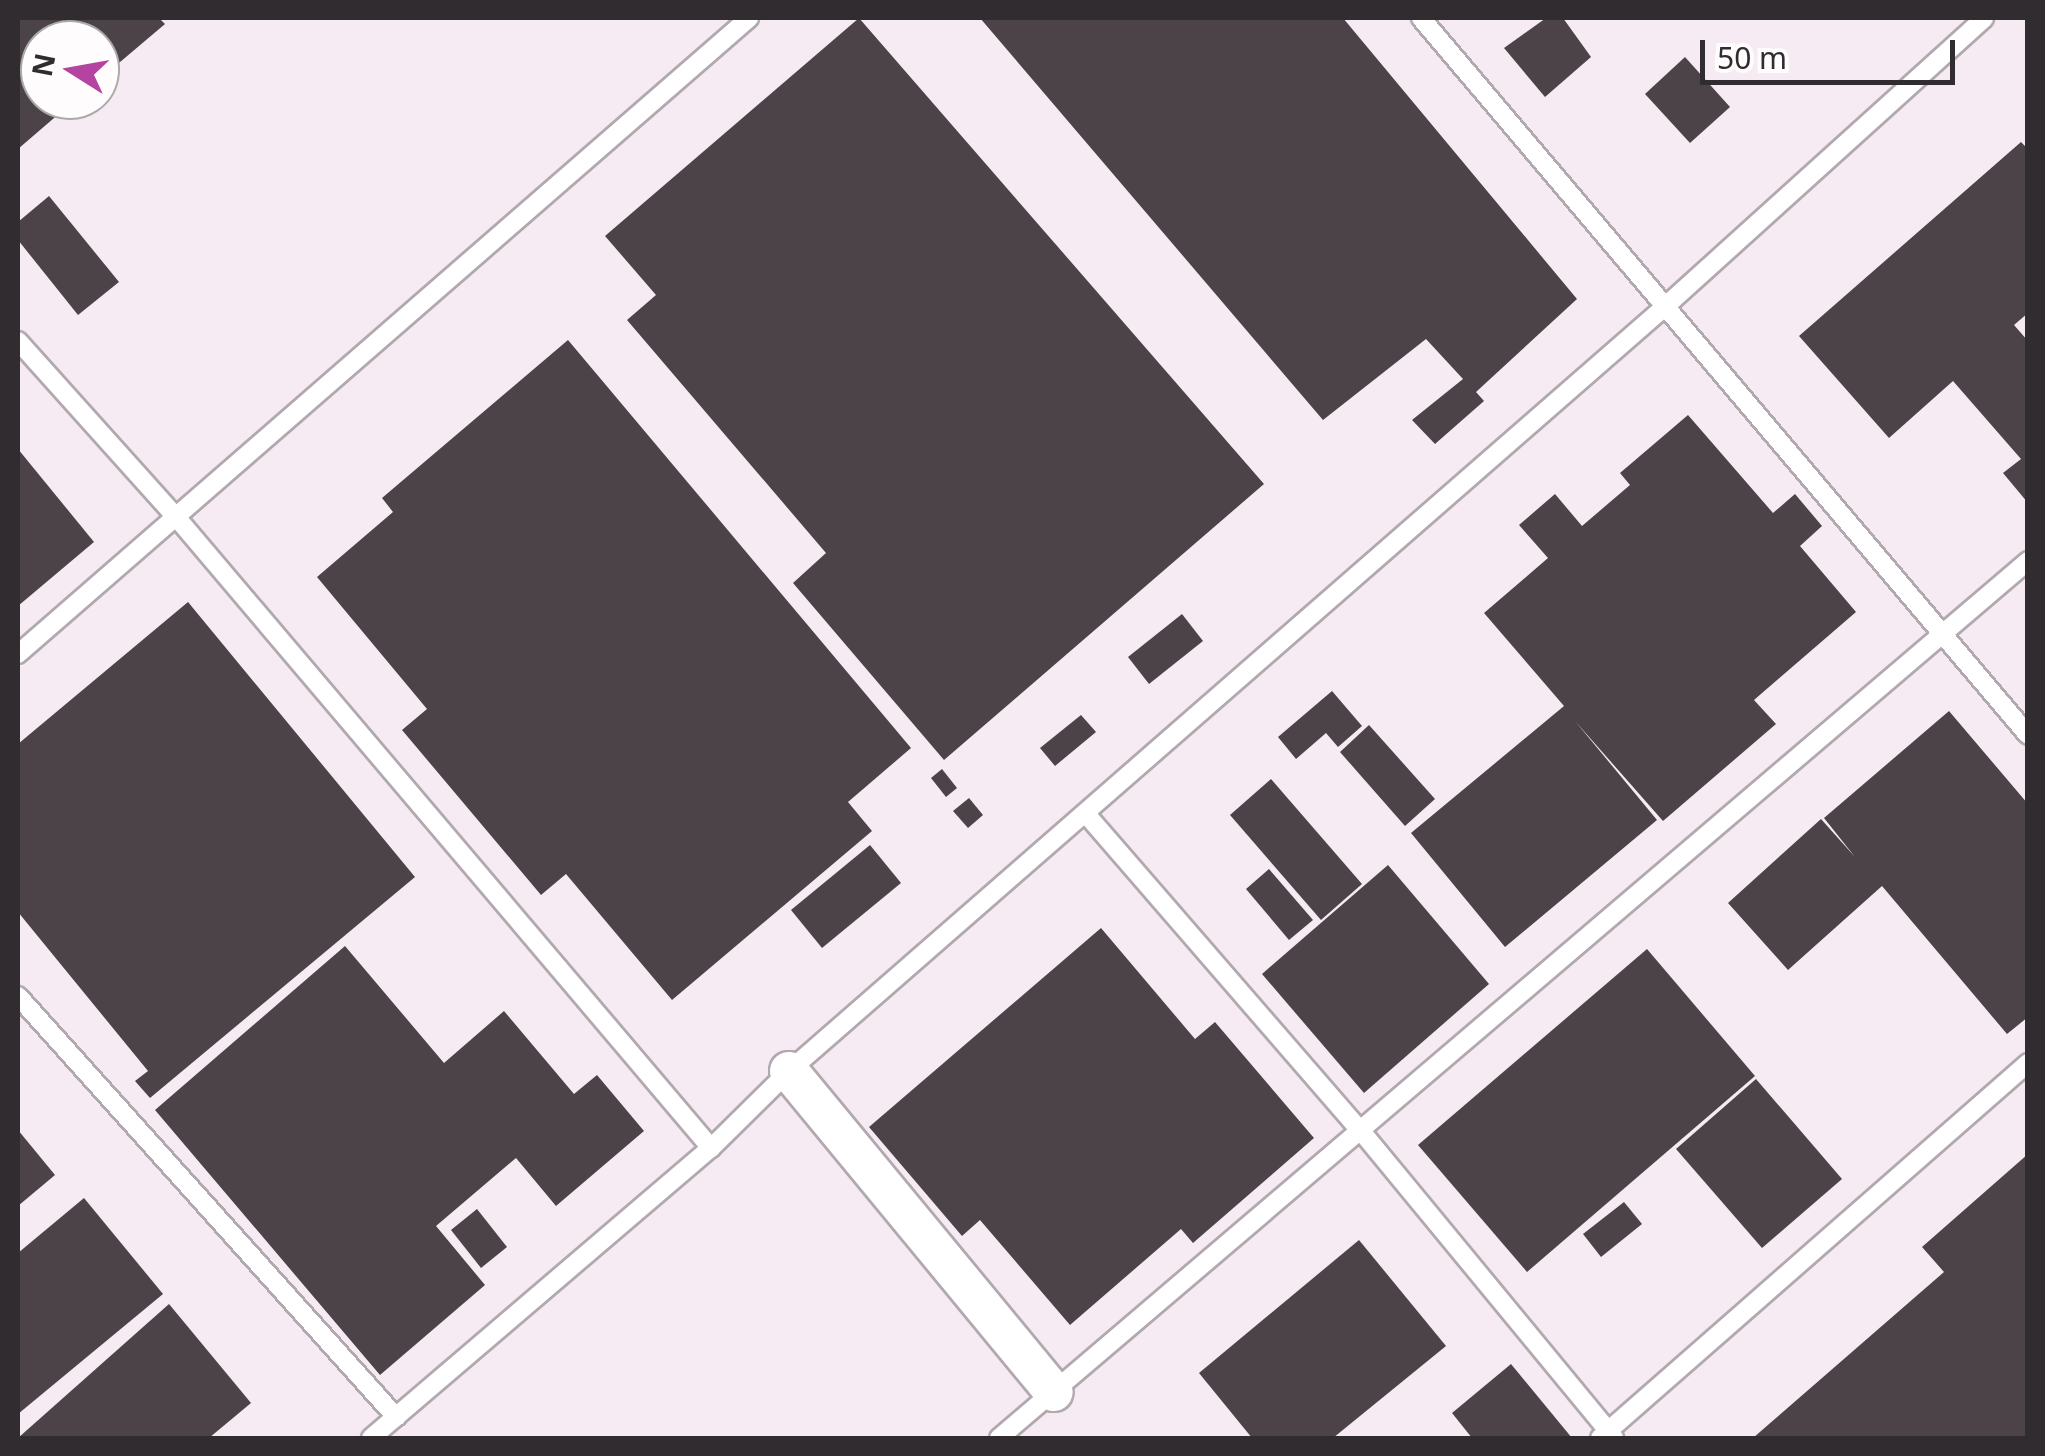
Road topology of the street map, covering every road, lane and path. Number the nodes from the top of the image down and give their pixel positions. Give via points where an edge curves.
1 (749, 18) edge
2 (1422, 18) edge
3 (1984, 18) edge
4 (1668, 304) junction
5 (18, 340) edge
6 (177, 518) junction
7 (2028, 561) edge
8 (1938, 634) junction
9 (18, 654) edge
10 (2028, 735) edge
11 (1086, 814) junction
12 (18, 996) edge
13 (2028, 1063) edge
14 (789, 1071) junction
15 (1361, 1131) junction
16 (711, 1148) junction
17 (1054, 1392) junction
18 (396, 1417) junction
19 (1607, 1436) edge
20 (371, 1438) edge
21 (1000, 1438) edge

1 - 6 lane
2 - 4 lane
3 - 4 lane
4 - 8 lane
4 - 11 lane
5 - 6 lane
6 - 9 lane
6 - 16 lane
7 - 8 lane
8 - 10 lane
8 - 15 lane
11 - 14 lane
11 - 15 lane
12 - 18 lane
13 - 19 lane
14 - 16 lane
14 - 17 street
15 - 17 lane
15 - 19 lane
16 - 18 lane
17 - 21 lane
18 - 20 lane

